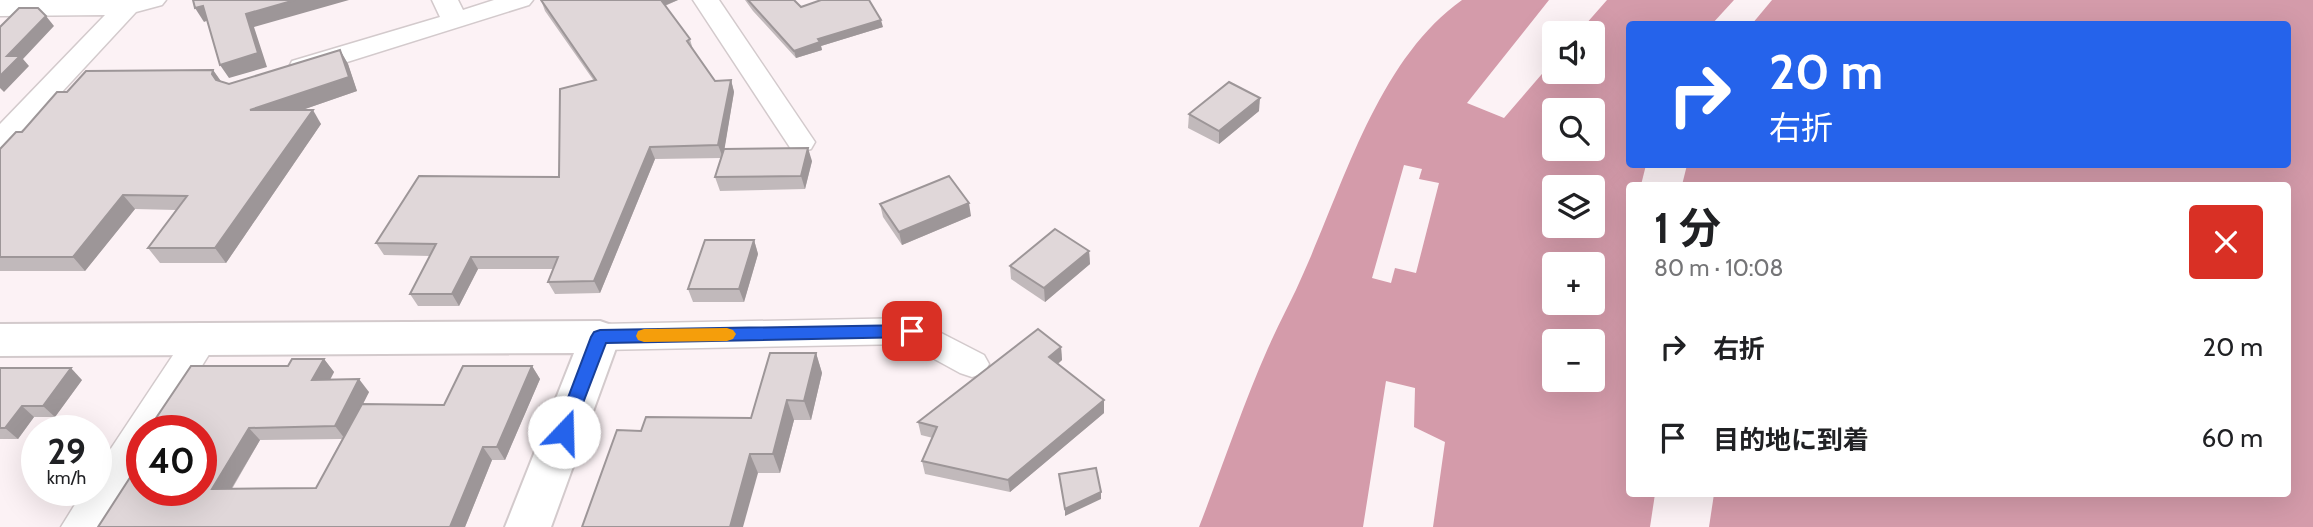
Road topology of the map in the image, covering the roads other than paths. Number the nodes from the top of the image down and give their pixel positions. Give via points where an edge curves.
1 (520, 0) edge
2 (706, 0) edge
3 (140, 4) edge
4 (0, 8) edge
5 (450, 10) edge
6 (276, 75) edge
7 (0, 141) edge
8 (801, 142) dead end
9 (600, 337) junction
10 (0, 340) edge
11 (201, 340) junction
12 (972, 364) dead end
13 (152, 415) edge
14 (126, 456) edge
15 (80, 527) edge
16 (527, 527) edge

1 - 5 street
2 - 8 street
3 - 4 street
3 - 7 street
5 - 6 street
9 - 11 street
9 - 12 street via 912,331
9 - 16 street
10 - 11 street
11 - 13 street
14 - 15 street

